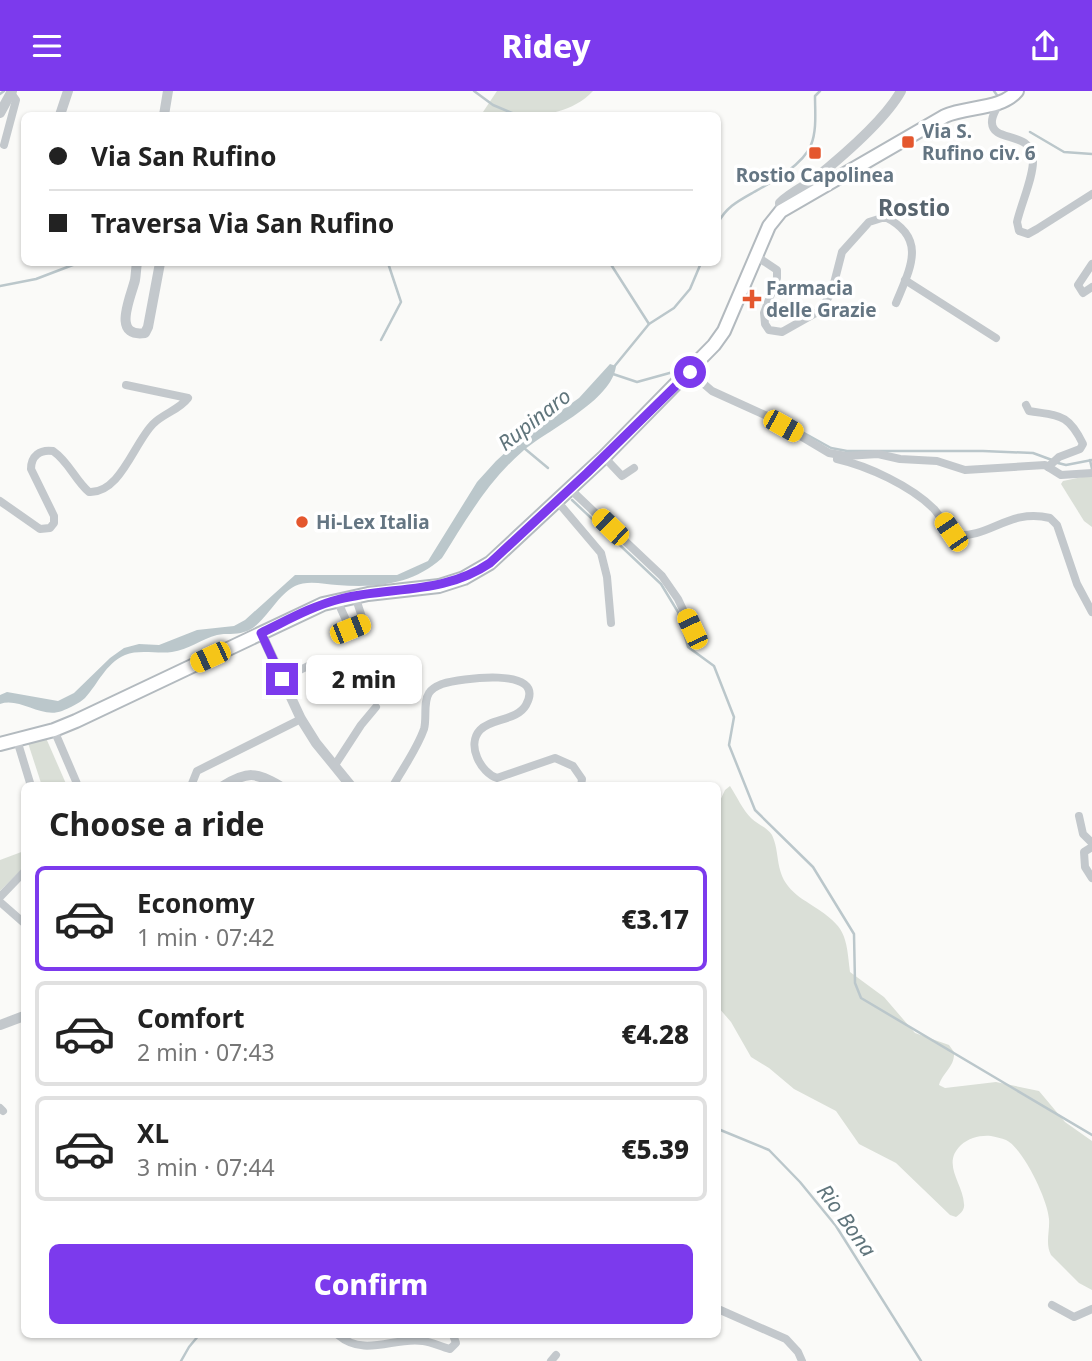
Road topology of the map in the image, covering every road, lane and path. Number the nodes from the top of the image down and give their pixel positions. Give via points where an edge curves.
1 (68, 91) edge
2 (168, 91) edge
3 (901, 91) edge
4 (1017, 91) edge
5 (11, 92) edge
6 (999, 102) junction
7 (61, 112) edge
8 (164, 112) edge
9 (0, 113) edge
10 (4, 145) dead end
11 (1092, 194) edge
12 (781, 211) junction
13 (756, 255) junction
14 (1092, 264) edge
15 (137, 266) edge
16 (159, 266) edge
17 (905, 279) junction
18 (1092, 287) edge
19 (896, 303) dead end
20 (996, 338) dead end
21 (690, 372) junction
22 (126, 385) dead end
23 (1026, 405) dead end
24 (829, 453) junction
25 (604, 457) junction
26 (1048, 467) junction
27 (634, 468) dead end
28 (1092, 473) edge
29 (570, 489) junction
30 (0, 501) edge
31 (557, 501) junction
32 (355, 596) junction
33 (337, 600) junction
34 (1092, 612) edge
35 (611, 623) dead end
36 (692, 629) dead end
37 (261, 633) junction
38 (316, 661) dead end
39 (282, 679) junction
40 (376, 707) dead end
41 (301, 719) junction
42 (54, 730) junction
43 (17, 740) junction
44 (0, 744) edge
45 (335, 765) junction
46 (30, 782) edge
47 (76, 782) edge
48 (193, 782) edge
49 (232, 782) edge
50 (271, 782) edge
51 (348, 782) edge
52 (395, 782) edge
53 (582, 782) edge
54 (1079, 816) dead end
55 (1092, 845) edge
56 (21, 875) edge
57 (1092, 878) edge
58 (0, 897) edge
59 (0, 902) edge
60 (21, 920) edge
61 (21, 1017) edge
62 (0, 1025) edge
63 (1052, 1305) dead end
64 (721, 1310) edge
65 (1092, 1310) edge
66 (342, 1338) edge
67 (454, 1338) edge
68 (802, 1361) edge

1 - 7 street
2 - 8 street
3 - 12 street via 852,146 780,203
4 - 6 main road
5 - 9 street
5 - 10 street via 16,100
6 - 11 street via 993,129 1023,141 1033,158 1017,222 1019,231 1028,234
6 - 12 main road via 945,116
12 - 13 main road
13 - 17 street via 777,270 764,313 765,324 775,332 821,310 832,291 842,252 876,219 885,217 896,223 911,242
13 - 21 main road via 723,331
14 - 18 street via 1078,285 1083,293
15 - 16 street via 124,318 125,325 137,334 148,327
17 - 19 street
17 - 20 street
21 - 24 street via 712,391
21 - 25 main road
22 - 30 street via 188,398 152,425 103,491 89,492 54,451 37,454 31,469 54,516 50,529 40,529
23 - 26 street via 1029,411 1066,420 1083,444
24 - 26 street via 937,460 965,470
24 - 34 street via 906,489 931,506 954,535 973,534 1025,514 1050,518
25 - 27 street via 622,476
25 - 29 main road
26 - 28 street via 1061,475
29 - 31 main road
29 - 36 street via 662,576
31 - 32 main road via 477,572 439,586
31 - 35 street via 601,553
32 - 33 main road
32 - 33 street via 364,624 350,629
33 - 37 main road
37 - 39 street
37 - 42 main road
38 - 39 street
39 - 41 street
40 - 45 street
41 - 45 street
41 - 48 street via 197,771
42 - 43 main road
42 - 47 street
43 - 44 main road
43 - 46 street
45 - 51 street
49 - 50 street via 252,773
52 - 53 street via 424,730 427,698 436,686 506,677 520,680 528,697 521,711 481,728 475,736 483,768 497,778 555,758 573,766
54 - 55 street via 1083,834
55 - 57 street via 1084,852
56 - 58 street
59 - 60 street
61 - 62 street
63 - 65 street via 1074,1317
64 - 68 street via 786,1339
66 - 67 street via 348,1343 378,1346 423,1340 450,1349 456,1343

